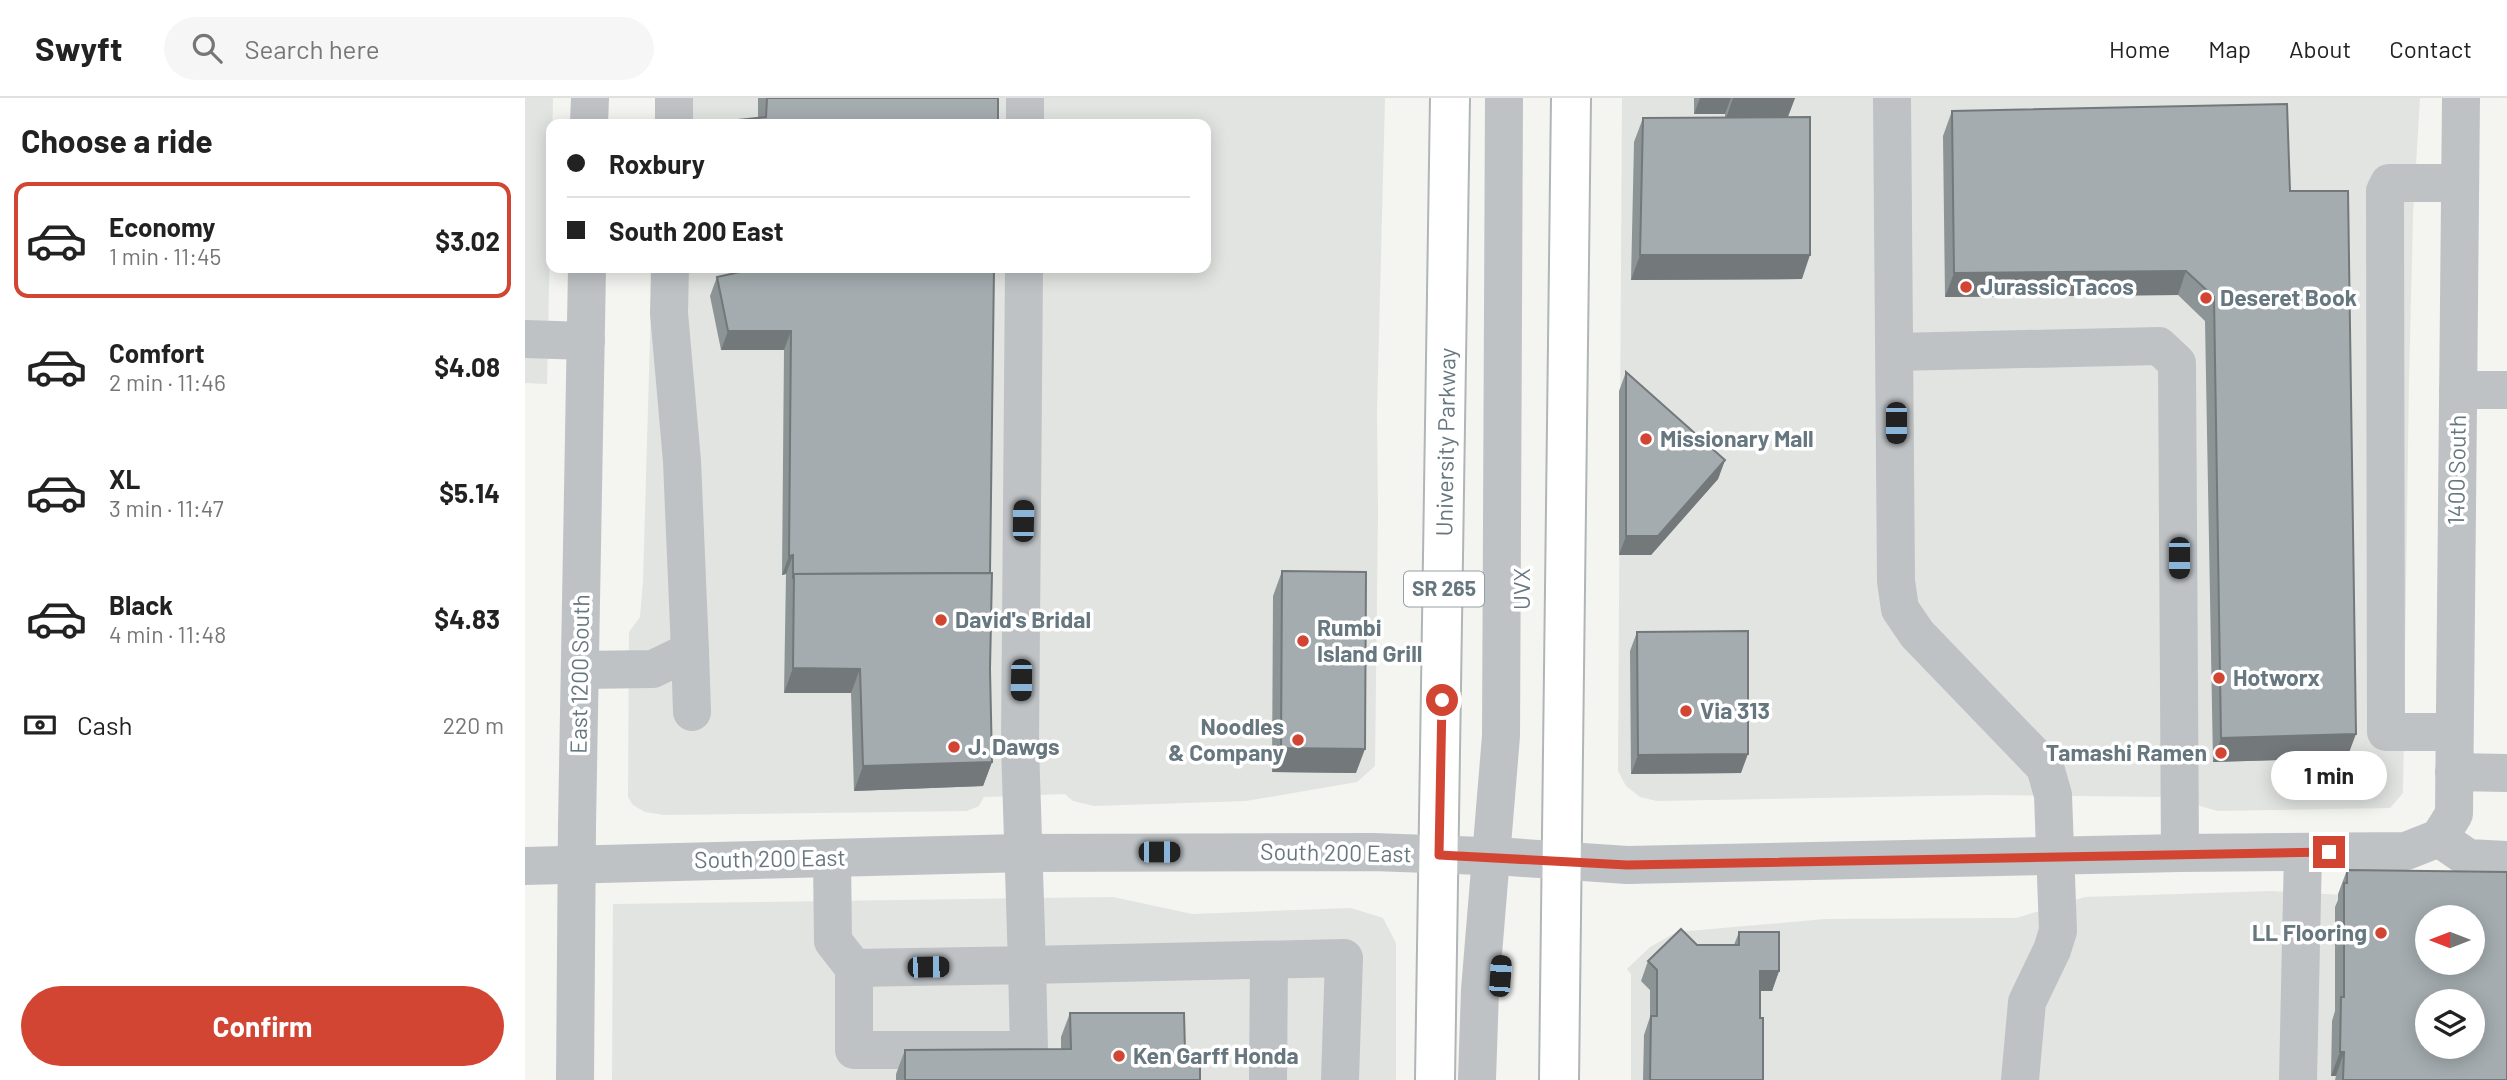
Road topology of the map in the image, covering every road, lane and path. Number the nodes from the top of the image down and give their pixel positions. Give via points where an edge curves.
1 (590, 98) edge
2 (674, 98) edge
3 (1025, 98) edge
4 (1450, 98) edge
5 (1504, 98) edge
6 (1523, 98) edge
7 (1571, 98) edge
8 (1892, 98) edge
9 (2461, 98) edge
10 (589, 119) edge
11 (674, 119) edge
12 (1025, 119) edge
13 (2460, 183) junction
14 (587, 273) edge
15 (670, 273) edge
16 (1024, 273) edge
17 (525, 339) edge
18 (586, 341) junction
19 (1896, 352) junction
20 (2458, 390) junction
21 (2507, 390) edge
22 (689, 651) junction
23 (580, 670) junction
24 (692, 712) dead end
25 (2454, 732) junction
26 (2454, 772) junction
27 (2507, 773) edge
28 (2439, 838) junction
29 (2303, 852) junction
30 (1023, 853) junction
31 (2180, 853) junction
32 (1439, 855) junction
33 (1501, 857) junction
34 (2055, 857) junction
35 (832, 858) junction
36 (2507, 860) edge
37 (1560, 861) junction
38 (577, 864) junction
39 (525, 866) edge
40 (1269, 960) junction
41 (1027, 965) junction
42 (854, 968) junction
43 (854, 1065) edge
44 (576, 1080) edge
45 (1268, 1080) edge
46 (1340, 1080) edge
47 (1435, 1080) edge
48 (1477, 1080) edge
49 (1496, 1080) edge
50 (1559, 1080) edge
51 (2020, 1080) edge
52 (2298, 1080) edge

1 - 10 street
2 - 11 street
3 - 12 street
4 - 32 main road, University Parkway / SR 265
5 - 33 street
6 - 33 street, UVX via 1521,681
7 - 37 main road
8 - 19 street
9 - 13 street, 1400 South
13 - 20 street, 1400 South
13 - 25 street via 2389,183 2385,191 2386,732
14 - 18 street, East 1200 South
15 - 22 street
16 - 30 street
17 - 18 street
18 - 23 street, East 1200 South
19 - 31 street via 2159,346 2177,363
19 - 34 street via 1896,580 1900,609 1917,634 2045,766 2053,794
20 - 21 street
20 - 25 street, 1400 South
22 - 23 street via 653,669
22 - 24 street
23 - 38 street, East 1200 South
25 - 26 street, 1400 South
26 - 27 street
26 - 28 street, 1400 South via 2454,814
28 - 29 street, South 200 East via 2406,851
28 - 36 street via 2467,858
29 - 31 street, South 200 East
29 - 52 street
30 - 32 street, South 200 East via 1351,851
30 - 35 street, South 200 East
30 - 41 street
31 - 34 street, South 200 East
32 - 33 street, South 200 East
32 - 47 main road, University Parkway / SR 265
33 - 37 street, South 200 East
33 - 48 street via 1480,990
33 - 49 street, UVX
34 - 37 street, South 200 East via 1627,865
34 - 51 street via 2058,931 2027,1002
35 - 38 street, South 200 East
35 - 42 street via 833,941
37 - 50 main road
38 - 39 street, South 200 East
38 - 44 street, East 1200 South
40 - 41 street
40 - 45 street
40 - 46 street via 1344,958
41 - 42 street
41 - 43 street via 1029,1050
42 - 43 street

